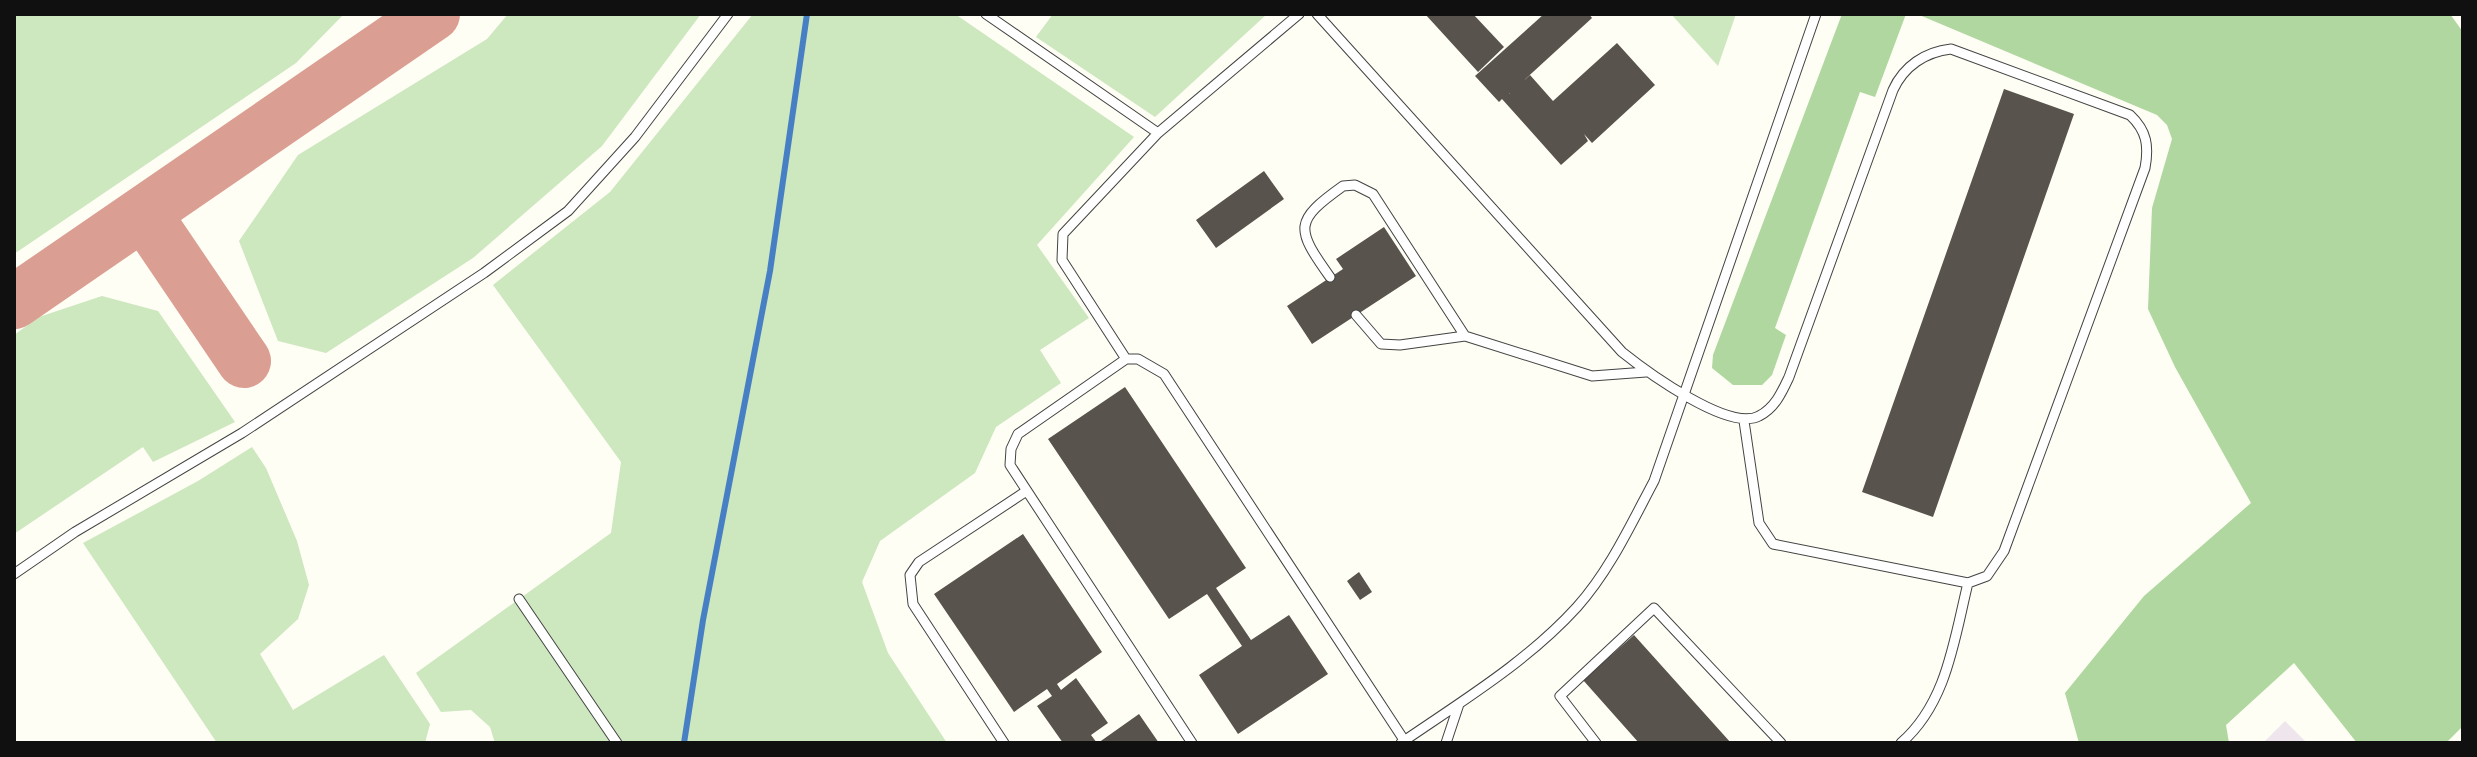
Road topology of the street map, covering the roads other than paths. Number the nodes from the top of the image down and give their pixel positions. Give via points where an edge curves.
1 (728, 14) edge
2 (986, 14) edge
3 (1299, 14) edge
4 (1317, 14) edge
5 (1816, 14) edge
6 (1158, 133) junction
7 (1330, 277) dead end
8 (1356, 315) dead end
9 (1465, 336) junction
10 (1126, 359) junction
11 (1646, 372) junction
12 (1683, 395) junction
13 (1744, 421) junction
14 (1025, 492) junction
15 (14, 574) edge
16 (1968, 583) junction
17 (519, 599) dead end
18 (1459, 704) junction
19 (1404, 742) edge
20 (617, 743) edge
21 (1004, 743) edge
22 (1192, 743) edge
23 (1446, 743) edge
24 (1596, 743) edge
25 (1781, 743) edge
26 (1901, 743) edge

1 - 15 lane via 635,137 568,211 242,433
2 - 6 lane
3 - 6 lane
4 - 11 lane via 1622,352
5 - 12 lane
6 - 10 lane via 1068,225 1060,247 1062,260
7 - 9 lane via 1308,246 1305,222 1312,208 1343,186 1365,188
8 - 9 lane via 1381,344
9 - 11 lane via 1592,376
10 - 14 lane via 1018,434 1010,465
10 - 19 lane via 1138,359 1164,374
11 - 12 lane
12 - 13 lane
12 - 18 lane via 1654,481 1617,551 1578,606 1527,656
13 - 16 lane via 1759,523 1773,544
13 - 16 lane via 1772,407 1785,385 1893,90 1910,66 1951,49 2130,115 2147,140 2145,168 2004,551 1987,576
14 - 21 lane via 919,562 910,575 913,604
14 - 22 lane
16 - 26 lane via 1946,672 1917,729
17 - 20 lane
18 - 19 lane
18 - 23 lane
24 - 25 lane via 1560,696 1654,608

